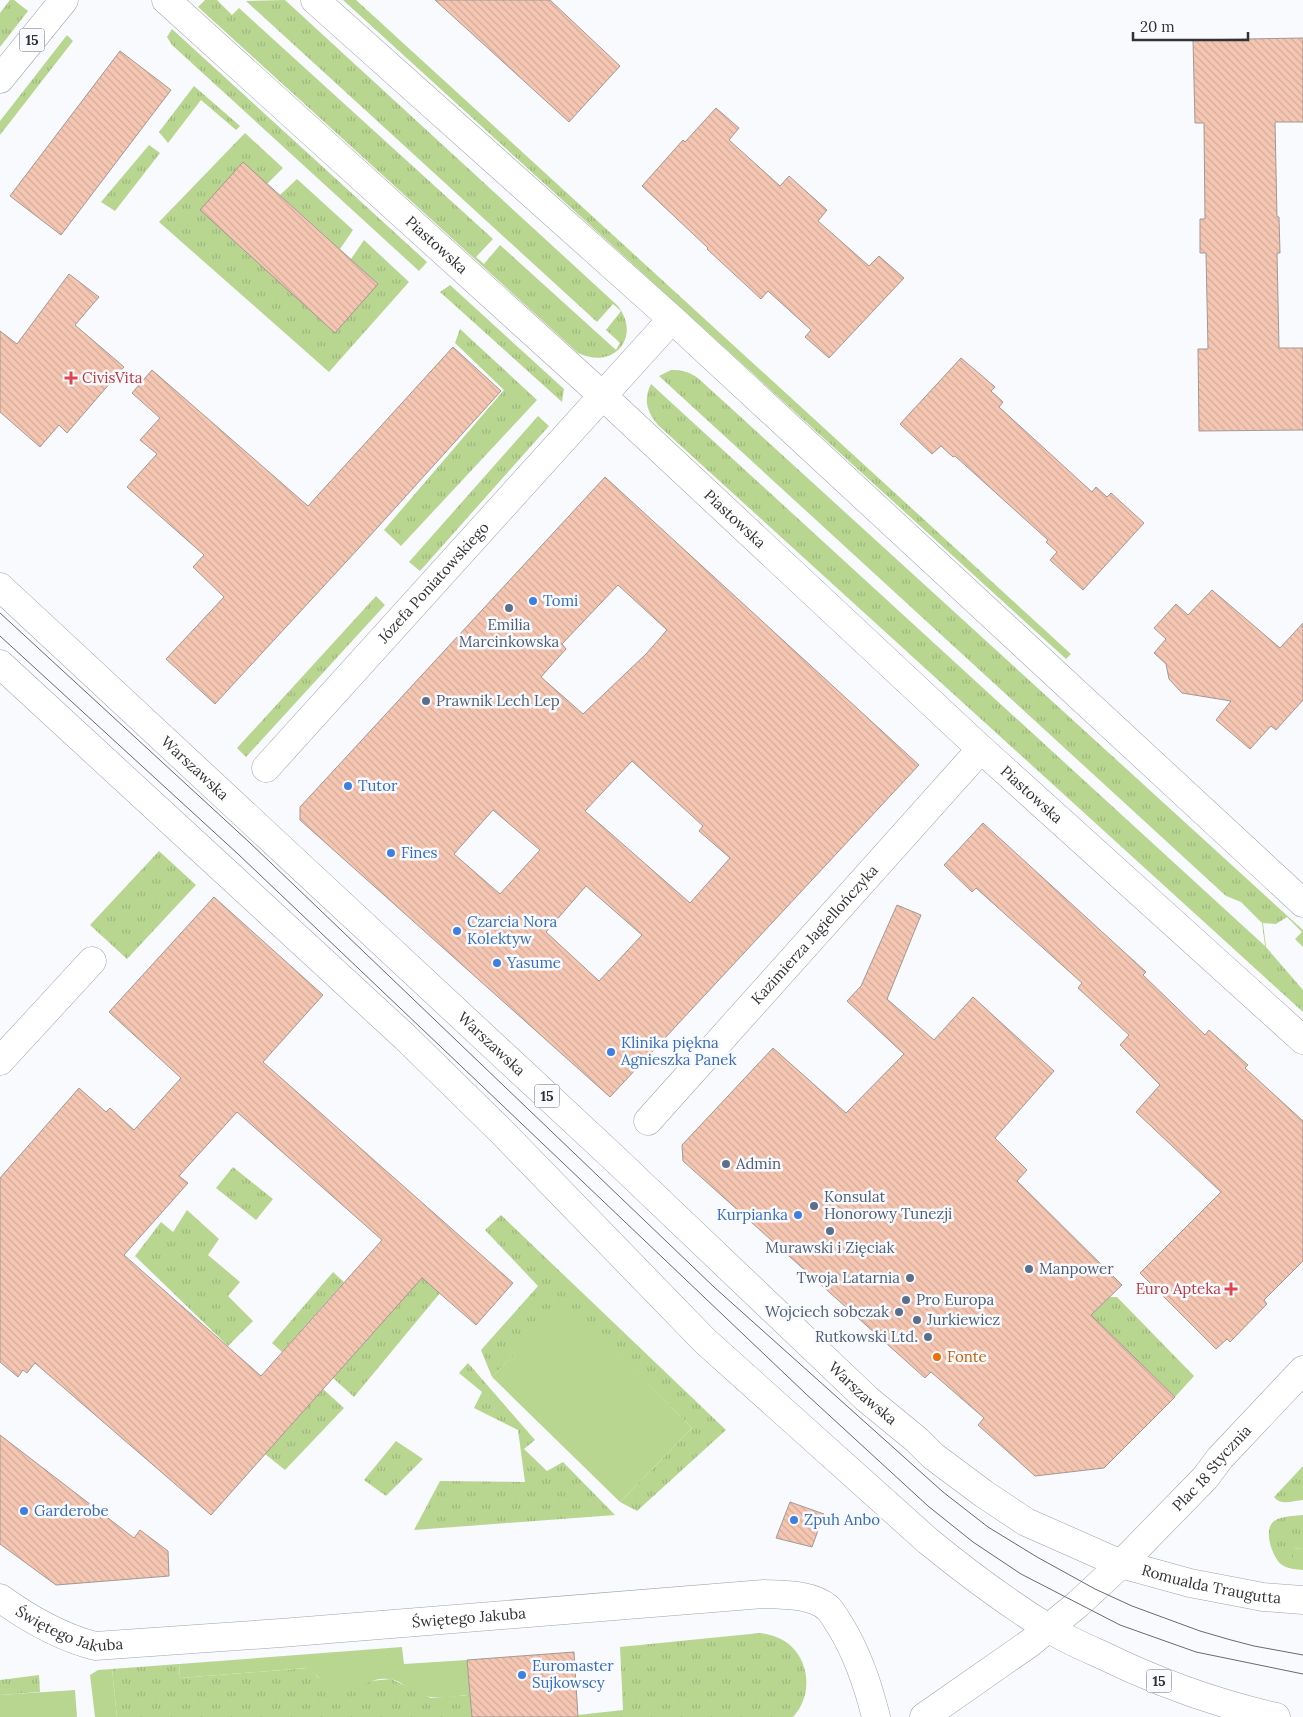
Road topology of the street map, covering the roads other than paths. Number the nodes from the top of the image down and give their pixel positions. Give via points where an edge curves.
1 (64, 0) edge
2 (166, 0) edge
3 (316, 0) edge
4 (0, 79) edge
5 (672, 319) junction
6 (602, 396) junction
7 (0, 587) edge
8 (0, 664) edge
9 (982, 749) junction
10 (266, 768) dead end
11 (1303, 903) edge
12 (92, 961) dead end
13 (1303, 1040) edge
14 (0, 1061) edge
15 (648, 1121) dead end
16 (1303, 1370) edge
17 (1121, 1564) junction
18 (0, 1598) edge
19 (1303, 1600) edge
20 (1049, 1629) junction
21 (876, 1717) edge
22 (924, 1717) edge
23 (1276, 1717) edge

1 - 4 street, 15
2 - 6 street, Piastowska
3 - 5 street
5 - 6 street, Józefa Poniatowskiego
5 - 11 street
6 - 9 street, Piastowska
6 - 10 street, Józefa Poniatowskiego
7 - 17 street, Warszawska / 15 via 606,1151 867,1399 933,1456 1026,1522
8 - 20 street, 15 via 405,1037 705,1341 928,1542
9 - 13 street, Piastowska
9 - 15 street, Kazimierza Jagiellończyka
12 - 14 street
16 - 17 street, Plac 18 Stycznia
17 - 19 street, Romualda Traugutta / 15 via 1190,1583 1264,1597
17 - 20 street, Plac 18 Stycznia
18 - 21 street, Świętego Jakuba via 46,1627 95,1646 764,1594 796,1596 828,1608 836,1618 869,1686
20 - 22 street, Plac 18 Stycznia
20 - 23 street, 15 via 1134,1671 1188,1692

